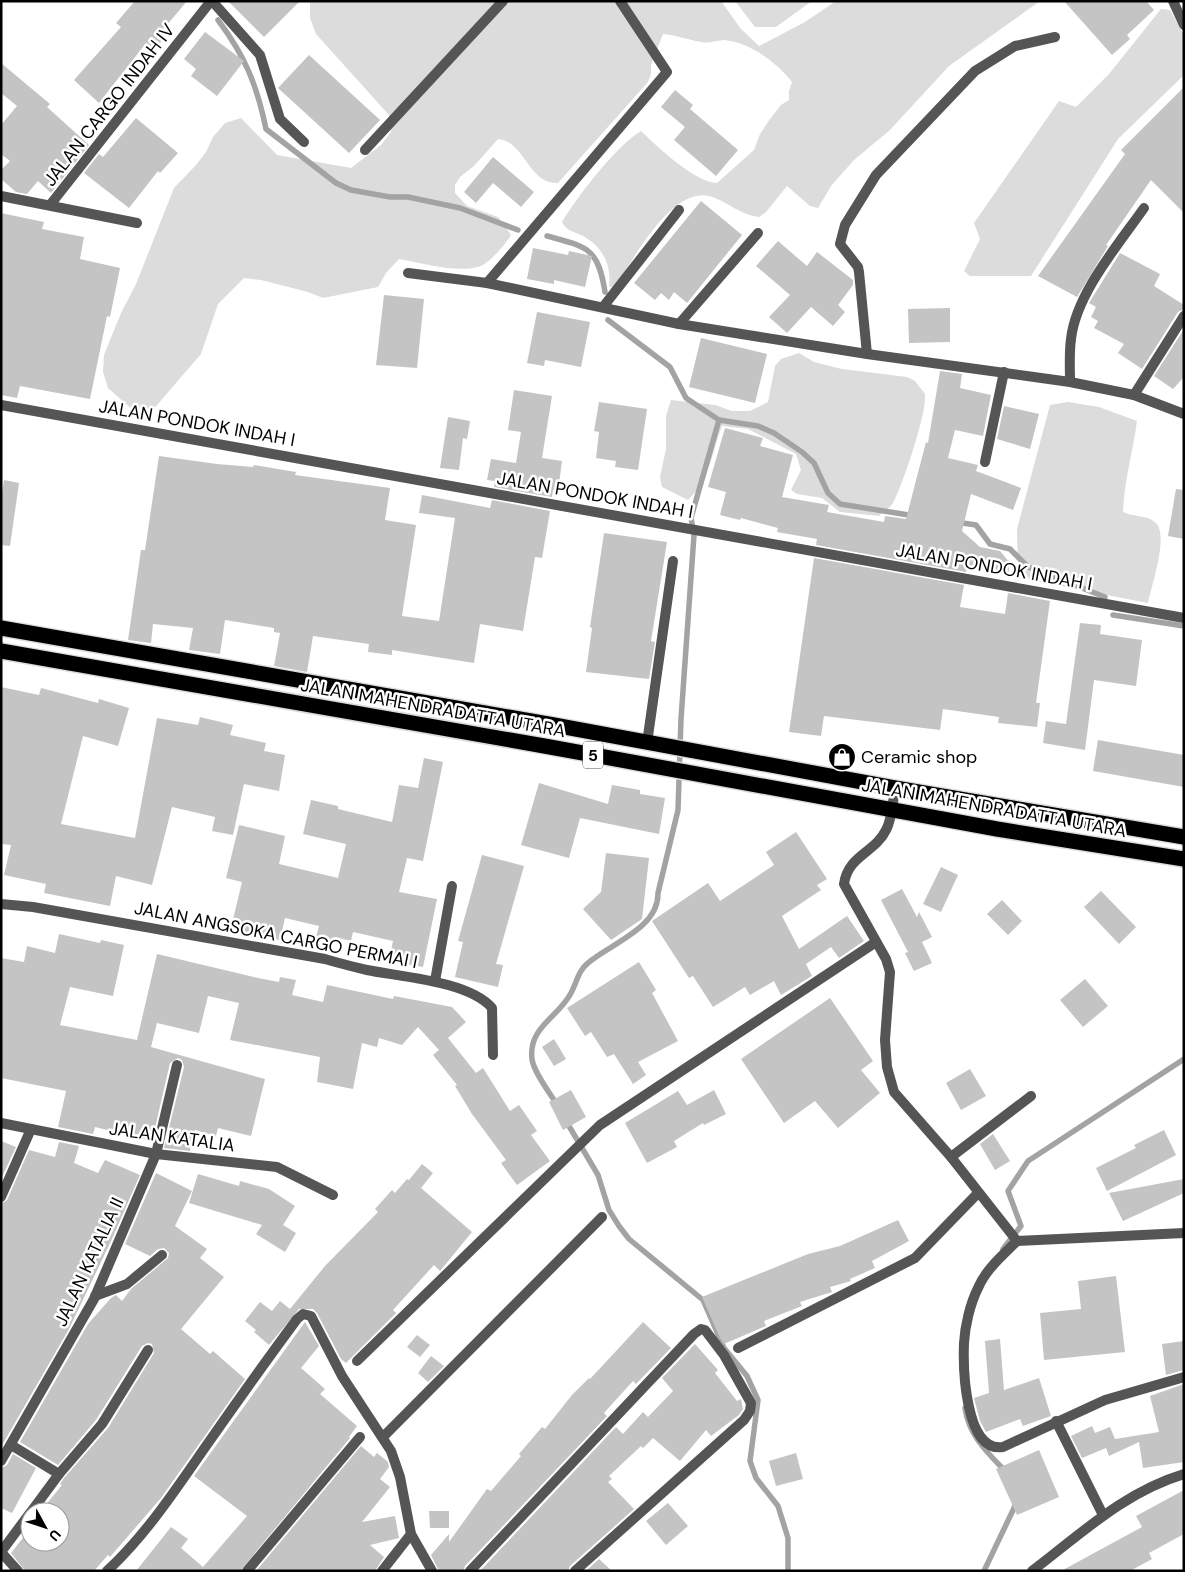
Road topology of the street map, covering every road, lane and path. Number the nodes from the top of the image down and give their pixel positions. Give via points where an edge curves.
1 (212, 1) edge
2 (503, 1) edge
3 (620, 1) edge
4 (1173, 1) edge
5 (1184, 26) edge
6 (1055, 38) dead end
7 (304, 142) dead end
8 (365, 150) dead end
9 (1, 196) edge
10 (50, 205) junction
11 (1144, 208) dead end
12 (679, 210) dead end
13 (137, 223) dead end
14 (758, 233) dead end
15 (408, 273) dead end
16 (487, 283) junction
17 (603, 306) junction
18 (1184, 316) edge
19 (679, 324) junction
20 (866, 354) junction
21 (1004, 372) junction
22 (1070, 382) junction
23 (1134, 394) junction
24 (1, 405) edge
25 (1184, 414) edge
26 (985, 462) dead end
27 (673, 561) dead end
28 (1184, 618) edge
29 (1, 628) edge
30 (1, 651) edge
31 (647, 743) junction
32 (895, 788) junction
33 (891, 810) junction
34 (1184, 837) edge
35 (1184, 859) edge
36 (452, 886) dead end
37 (1, 904) edge
38 (876, 942) junction
39 (435, 982) junction
40 (493, 1055) dead end
41 (177, 1065) dead end
42 (1031, 1096) dead end
43 (1, 1123) edge
44 (30, 1129) junction
45 (156, 1154) junction
46 (951, 1157) junction
47 (978, 1193) junction
48 (333, 1195) dead end
49 (1, 1196) edge
50 (602, 1217) dead end
51 (1184, 1233) edge
52 (1018, 1241) junction
53 (162, 1255) dead end
54 (95, 1296) junction
55 (738, 1348) dead end
56 (148, 1350) dead end
57 (357, 1361) dead end
58 (1184, 1377) edge
59 (1056, 1421) junction
60 (360, 1437) dead end
61 (383, 1437) junction
62 (11, 1445) junction
63 (1, 1461) edge
64 (59, 1474) junction
65 (1184, 1474) edge
66 (38, 1502) edge
67 (1103, 1515) junction
68 (20, 1526) edge
69 (411, 1534) junction
70 (1, 1552) edge
71 (18, 1571) edge
72 (107, 1571) edge
73 (247, 1571) edge
74 (382, 1571) edge
75 (432, 1571) edge
76 (470, 1571) edge
77 (575, 1571) edge
78 (1032, 1571) edge

1 - 7 street via 260,56 280,119
1 - 10 street, JALAN CARGO INDAH IV
2 - 8 street
3 - 16 street via 667,72
4 - 5 street
6 - 20 street via 1015,46 975,71 876,175 845,224 840,244 858,267
9 - 10 street
10 - 13 street
11 - 22 street via 1097,276 1080,309 1071,339
12 - 17 street
14 - 19 street
15 - 16 street
16 - 17 street
17 - 19 street
18 - 23 street
19 - 20 street
20 - 21 street
21 - 22 street
21 - 26 street
22 - 23 street
23 - 25 street
24 - 28 street, JALAN PONDOK INDAH I
27 - 31 street
29 - 31 highway, JALAN MAHENDRADATTA UTARA / 5
30 - 33 highway, JALAN MAHENDRADATTA UTARA / 5
31 - 32 highway, JALAN MAHENDRADATTA UTARA / 5
32 - 33 street
32 - 34 highway, JALAN MAHENDRADATTA UTARA / 5
33 - 35 highway, JALAN MAHENDRADATTA UTARA / 5
33 - 38 street via 887,830 845,873 844,884
36 - 39 street
37 - 39 street, JALAN ANGSOKA CARGO PERMAI I via 326,959
38 - 46 street via 890,972 885,1040 894,1092
38 - 57 street via 600,1124
39 - 40 street, JALAN ANGSOKA CARGO PERMAI I via 478,996 492,1008
41 - 45 street, JALAN KATALIA II
42 - 46 street
43 - 44 street, JALAN KATALIA
44 - 45 street, JALAN KATALIA
44 - 49 street
45 - 48 street, JALAN KATALIA via 277,1167
45 - 54 street, JALAN KATALIA II
46 - 47 street
47 - 52 street
47 - 55 street via 915,1258
50 - 61 street
51 - 52 street
52 - 59 street via 988,1270 972,1303 964,1343 968,1409 983,1442 995,1448
53 - 54 street via 127,1284
54 - 62 street, JALAN KATALIA II
56 - 64 street via 102,1424
58 - 59 street via 1105,1400
59 - 67 street
60 - 73 street
61 - 69 street via 400,1477
61 - 72 street via 342,1376 311,1316 303,1314 252,1380 170,1498
62 - 63 street, JALAN KATALIA II
62 - 64 street
64 - 66 street
65 - 67 street via 1139,1491
67 - 78 street
68 - 70 street
69 - 74 street
69 - 75 street
70 - 71 street
76 - 77 street via 694,1334 705,1330 724,1355 751,1403 750,1411 744,1420

